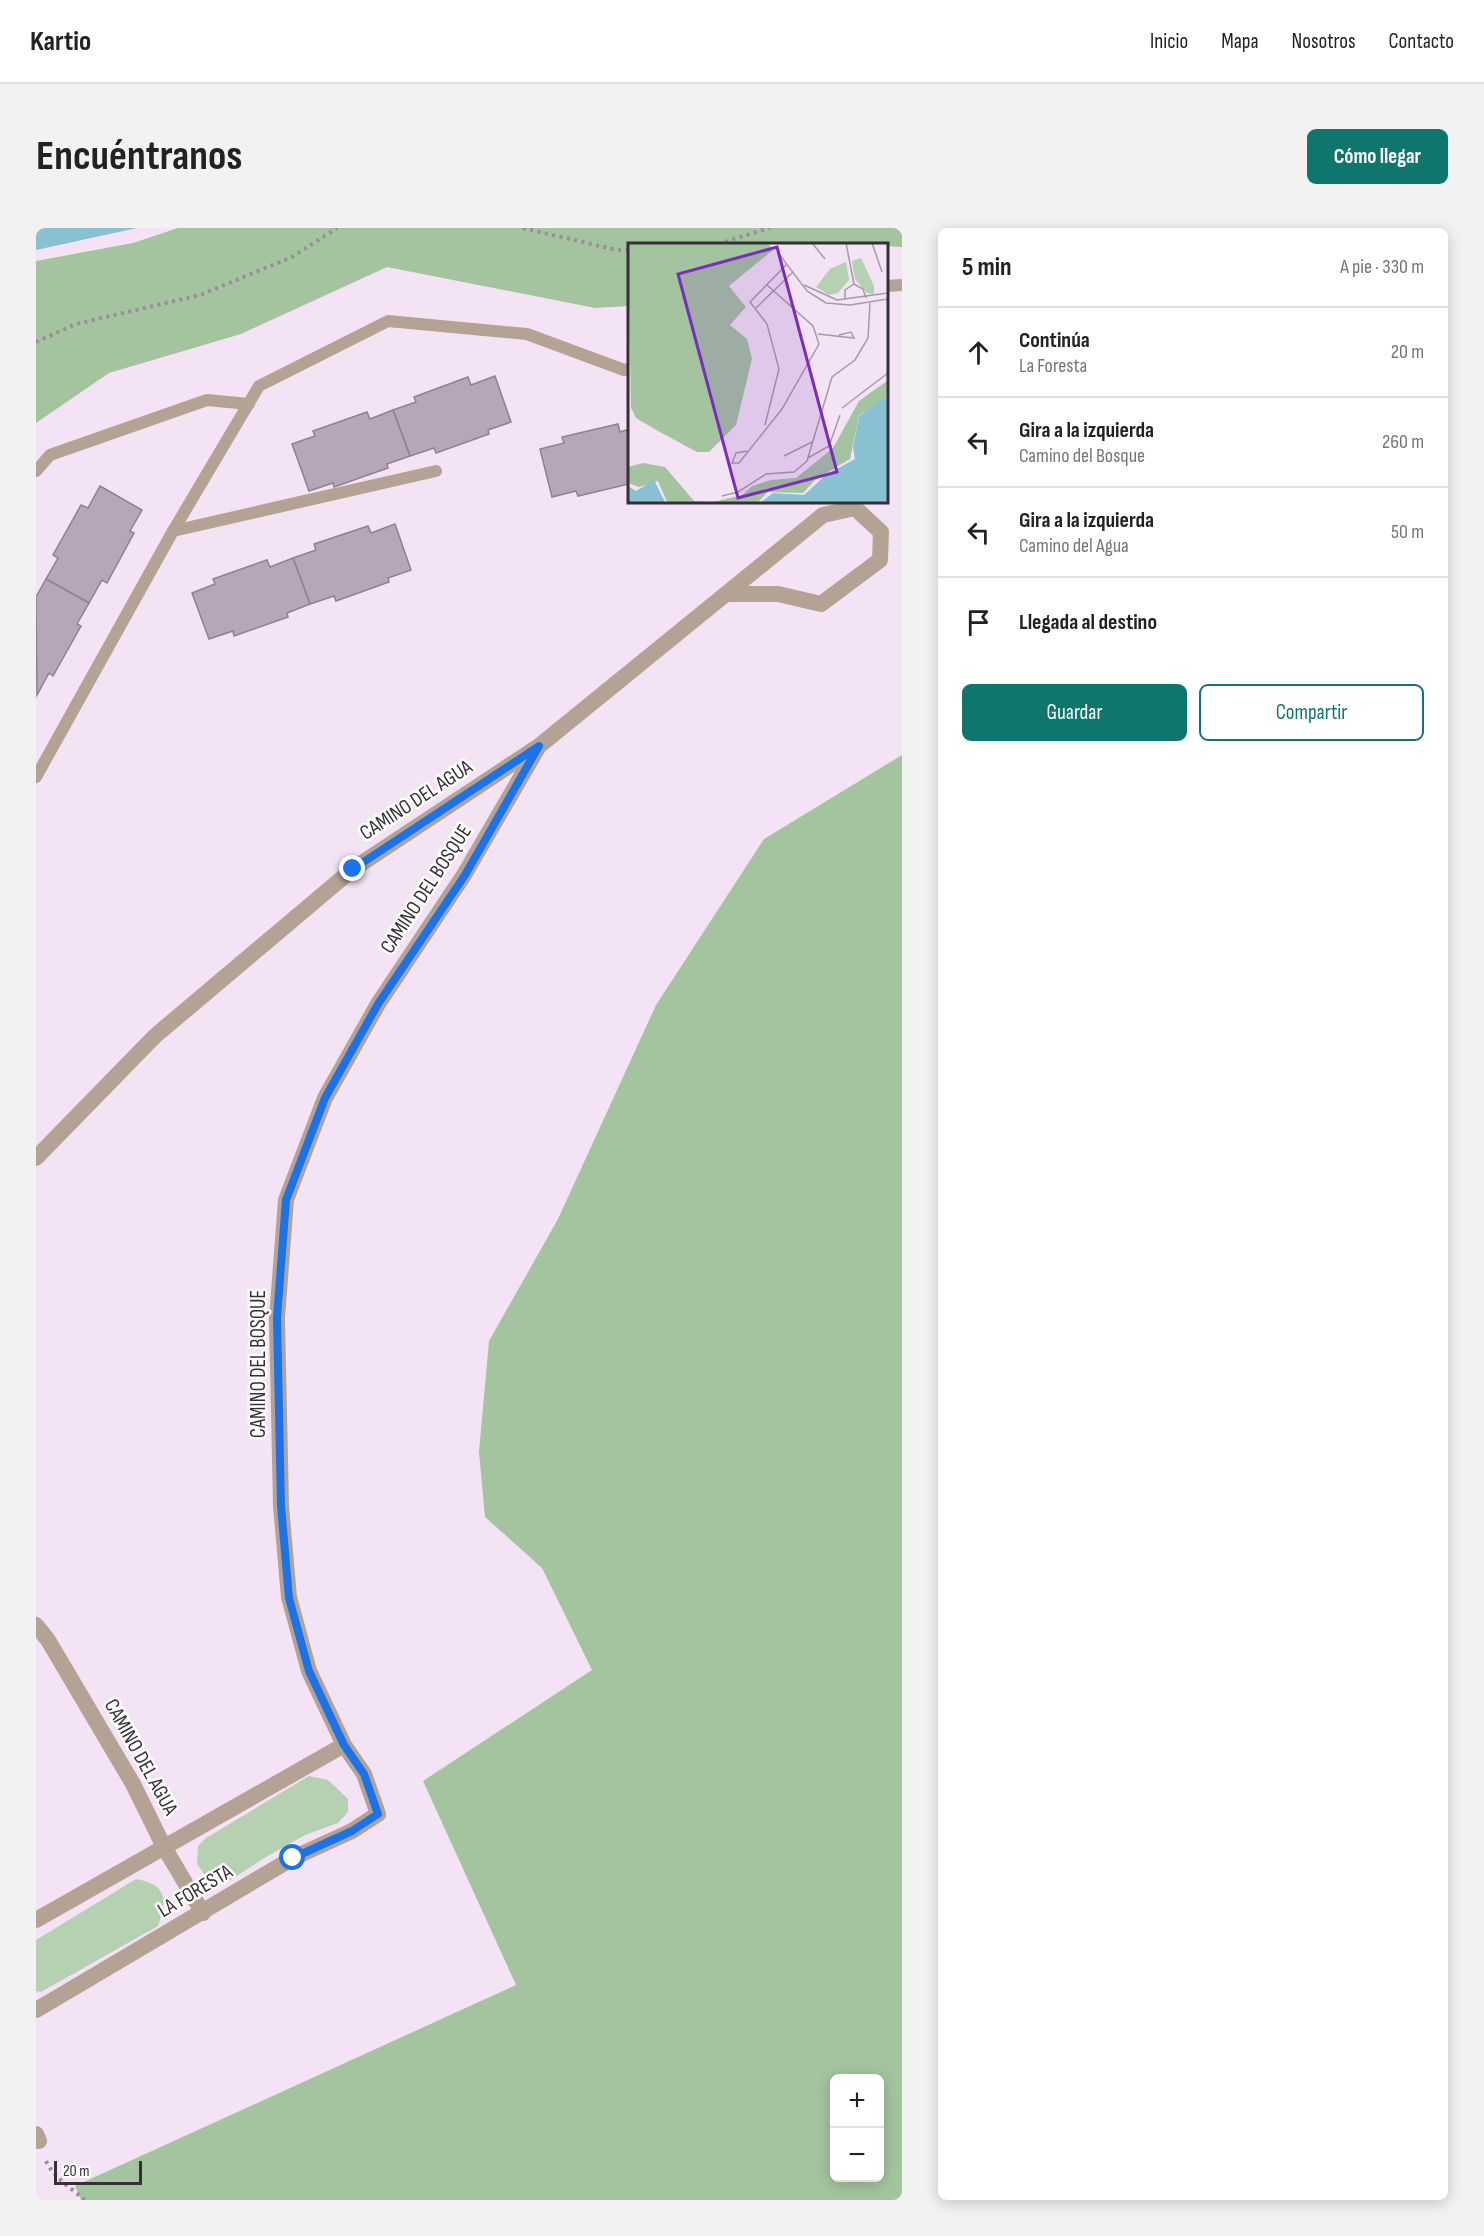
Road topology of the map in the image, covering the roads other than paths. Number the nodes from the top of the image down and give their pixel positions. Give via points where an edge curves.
1 (902, 285) edge
2 (887, 286) edge
3 (628, 369) edge
4 (249, 404) junction
5 (36, 471) edge
6 (436, 471) dead end
7 (173, 531) junction
8 (728, 594) junction
9 (539, 746) junction
10 (36, 777) edge
11 (36, 1158) edge
12 (36, 1625) edge
13 (344, 1745) junction
14 (378, 1814) joint
15 (164, 1847) junction
16 (203, 1913) junction
17 (36, 1920) edge
18 (36, 2010) edge

1 - 2 lane
3 - 4 lane via 526,334 388,321 259,386
4 - 5 lane via 207,400 50,455
4 - 7 lane
6 - 7 lane
7 - 10 lane
8 - 8 street, CAMINO DEL AGUA via 778,594 821,604 880,560 881,532 855,508 823,515
8 - 9 street, CAMINO DEL AGUA
9 - 11 street, CAMINO DEL AGUA via 353,869 155,1036
9 - 13 street, CAMINO DEL BOSQUE via 465,875 378,1004 325,1098 286,1200 277,1318 281,1506 289,1598 309,1671
12 - 15 street, CAMINO DEL AGUA via 133,1784
13 - 14 street, CAMINO DEL BOSQUE via 364,1774
13 - 15 street
14 - 16 street, LA FORESTA via 352,1831 293,1858
15 - 16 street, CAMINO DEL AGUA
15 - 17 street
16 - 18 street, LA FORESTA

